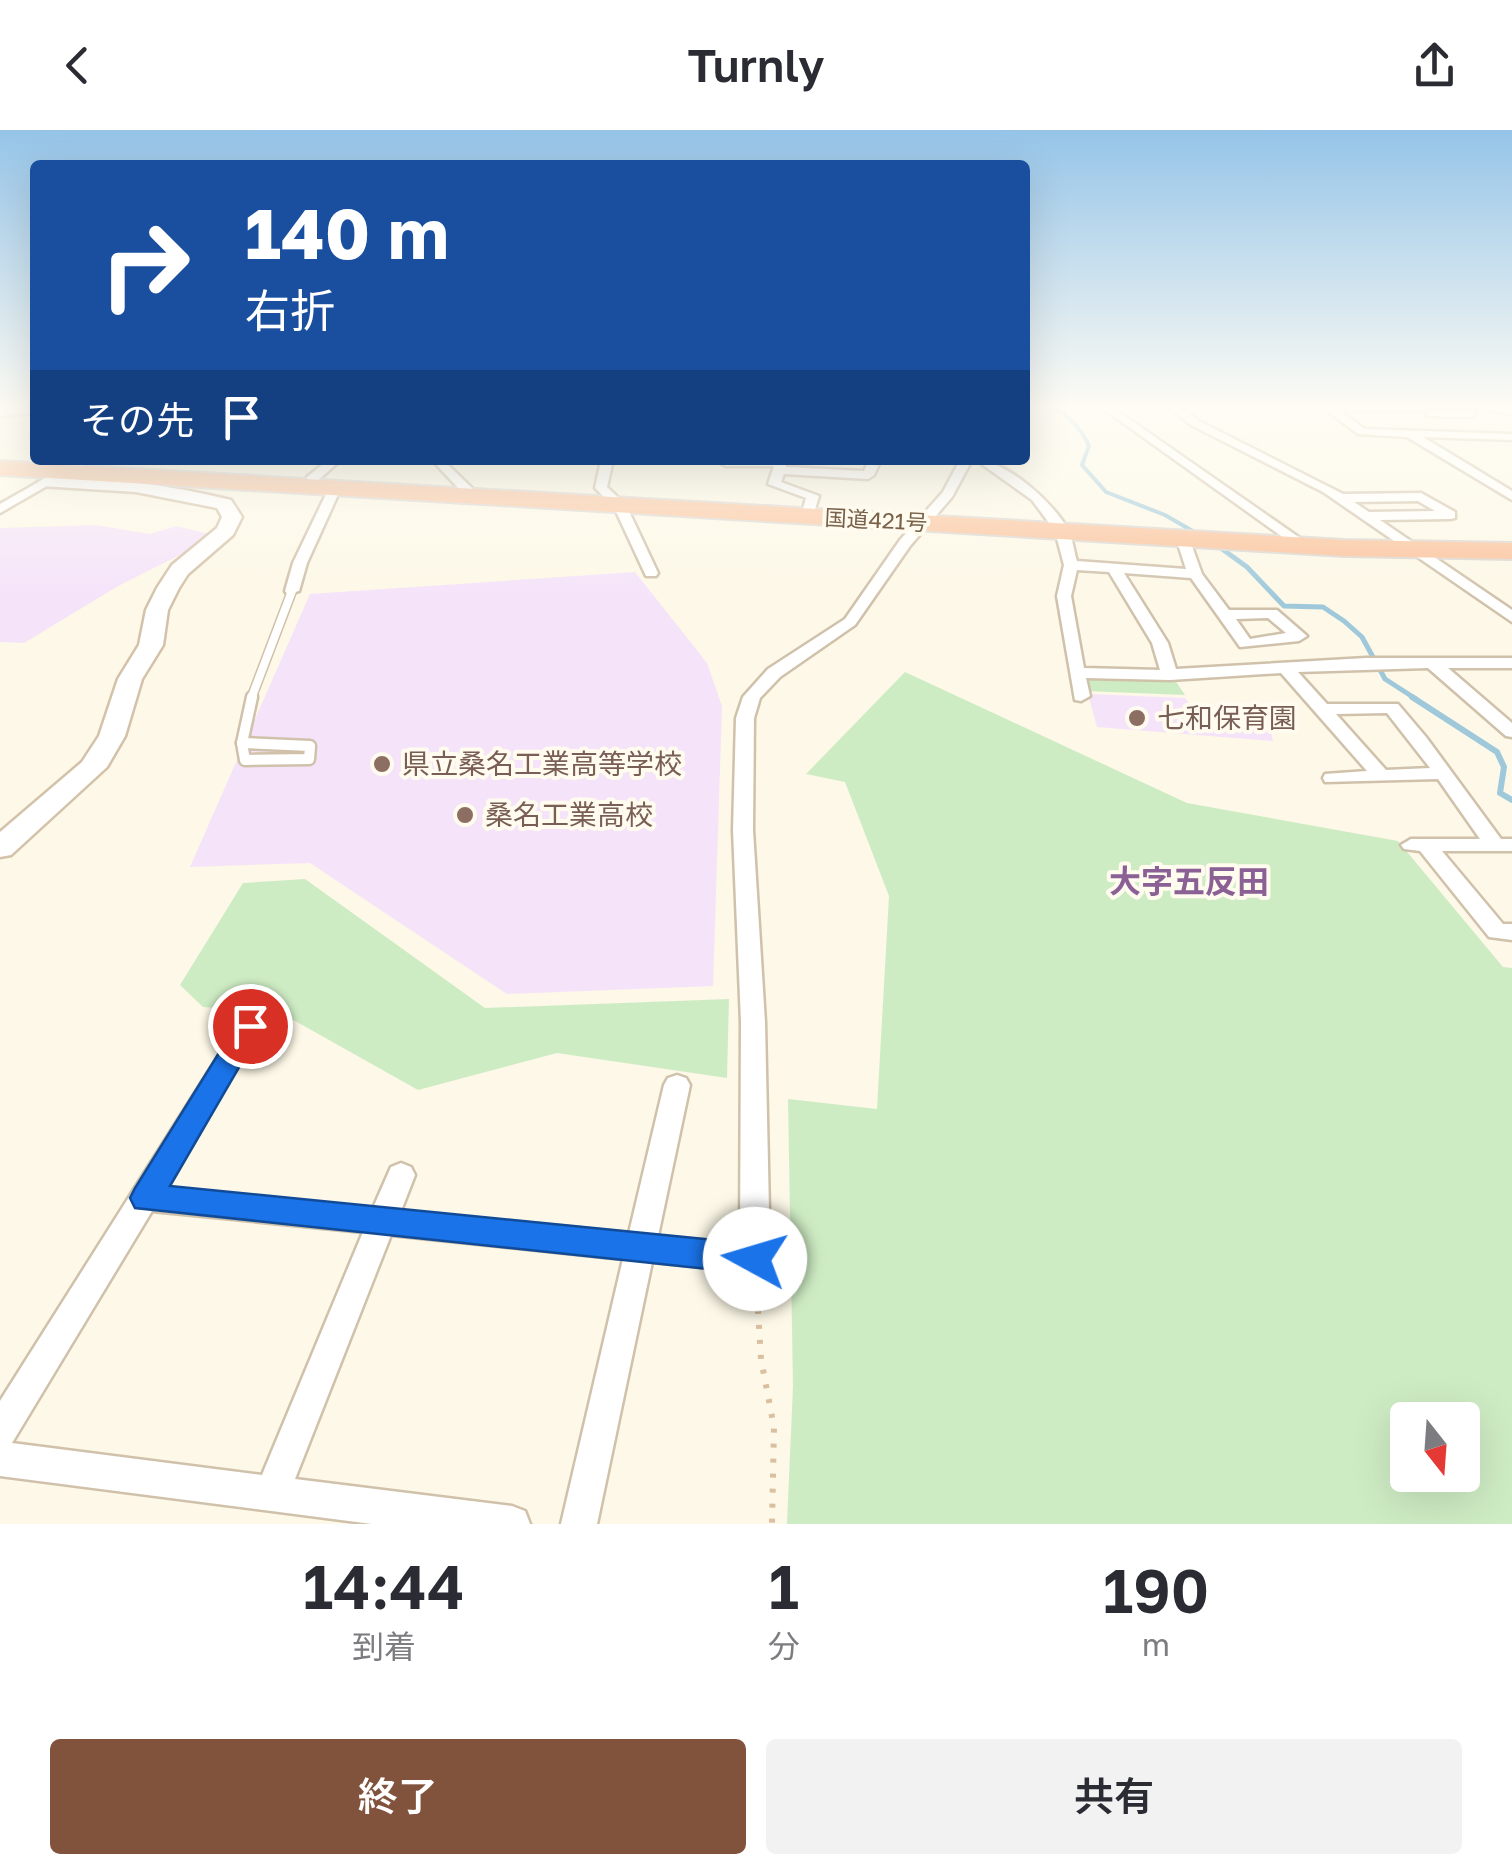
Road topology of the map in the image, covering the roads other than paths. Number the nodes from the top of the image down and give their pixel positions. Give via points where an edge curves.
1 (323, 470) edge
2 (448, 470) edge
3 (605, 470) edge
4 (779, 470) edge
5 (825, 470) edge
6 (870, 470) edge
7 (961, 470) edge
8 (997, 470) edge
9 (1196, 470) edge
10 (1294, 470) edge
11 (1469, 470) edge
12 (66, 471) edge
13 (311, 480) dead end
14 (335, 488) junction
15 (462, 496) junction
16 (1512, 496) edge
17 (1341, 498) junction
18 (620, 505) junction
19 (0, 508) edge
20 (807, 516) junction
21 (1368, 516) junction
22 (922, 523) junction
23 (1062, 531) junction
24 (1183, 538) junction
25 (1303, 546) junction
26 (1512, 551) edge
27 (1422, 552) junction
28 (1071, 565) junction
29 (1114, 568) junction
30 (651, 574) dead end
31 (1195, 574) junction
32 (292, 591) joint
33 (1504, 606) edge
34 (1223, 614) dead end
35 (1512, 617) edge
36 (1432, 663) junction
37 (1512, 663) edge
38 (1286, 668) junction
39 (1076, 673) junction
40 (1170, 675) junction
41 (1081, 696) dead end
42 (1324, 709) junction
43 (1507, 725) edge
44 (242, 743) junction
45 (1440, 773) junction
46 (1380, 774) junction
47 (1332, 778) dead end
48 (1504, 845) edge
49 (0, 848) edge
50 (1512, 932) edge
51 (250, 1026) dead end
52 (677, 1085) dead end
53 (401, 1175) dead end
54 (146, 1198) junction
55 (382, 1222) junction
56 (638, 1247) junction
57 (0, 1432) edge
58 (0, 1460) edge
59 (272, 1494) junction
60 (512, 1524) edge
61 (579, 1524) edge

1 - 13 street
2 - 15 street via 468,491
3 - 18 street via 601,488
4 - 20 street via 774,484 813,496
5 - 6 street
7 - 22 street
8 - 23 street via 1036,497
9 - 25 street
10 - 17 street
11 - 16 street
12 - 14 highway, 国道421号
12 - 19 street
12 - 49 street via 224,504 232,517 168,588 112,736 93,767
14 - 15 highway, 国道421号
14 - 32 street
15 - 18 highway, 国道421号
17 - 21 street
17 - 21 street via 1421,497 1450,515
18 - 20 highway, 国道421号
18 - 30 street
20 - 22 highway, 国道421号
21 - 27 street
22 - 23 highway, 国道421号
22 - 56 street via 850,622 774,673 752,697 745,718 742,830 754,1022 755,1259
23 - 24 highway, 国道421号
23 - 28 street
24 - 25 highway, 国道421号
24 - 31 street
25 - 27 highway, 国道421号
26 - 27 highway, 国道421号
27 - 33 street
28 - 29 street
28 - 39 street via 1064,596
29 - 31 street
29 - 40 street via 1160,644
31 - 34 street
32 - 44 lane via 252,695
33 - 35 street
36 - 37 street
36 - 38 street
36 - 43 street
38 - 40 street
38 - 42 street
39 - 40 street
39 - 41 street
42 - 45 street via 1392,708
42 - 46 street
44 - 44 lane via 245,760 309,759 310,746
45 - 46 street
45 - 48 street
46 - 47 street
48 - 50 street via 1418,845 1497,932
51 - 54 street
52 - 56 street
53 - 55 street
54 - 55 street
54 - 57 street
55 - 56 street
55 - 59 street
56 - 61 street
58 - 59 street
59 - 60 street

